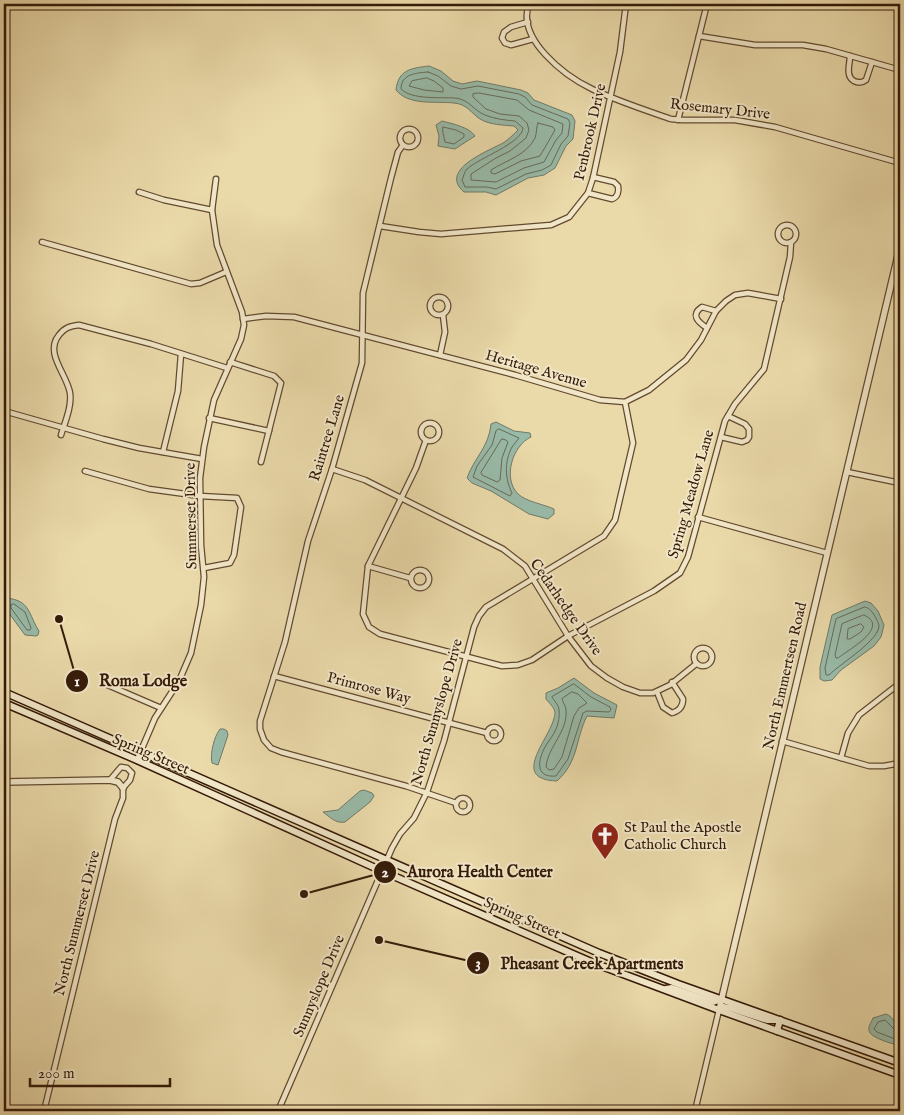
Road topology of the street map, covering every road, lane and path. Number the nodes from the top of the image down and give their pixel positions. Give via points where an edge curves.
1 (529, 4) edge
2 (626, 4) edge
3 (708, 4) edge
4 (528, 22) junction
5 (699, 36) junction
6 (533, 39) junction
7 (850, 56) junction
8 (872, 62) junction
9 (900, 70) edge
10 (611, 96) junction
11 (678, 120) junction
12 (403, 145) junction
13 (900, 163) edge
14 (593, 177) junction
15 (216, 179) dead end
16 (140, 192) dead end
17 (588, 193) junction
18 (212, 210) junction
19 (380, 226) junction
20 (42, 242) dead end
21 (791, 242) junction
22 (900, 247) edge
23 (226, 272) junction
24 (781, 299) junction
25 (716, 311) junction
26 (443, 315) junction
27 (243, 319) junction
28 (707, 328) junction
29 (364, 336) junction
30 (181, 354) junction
31 (440, 355) junction
32 (230, 362) junction
33 (227, 368) junction
34 (625, 402) junction
35 (4, 411) edge
36 (728, 416) junction
37 (210, 418) junction
38 (63, 429) junction
39 (269, 431) junction
40 (61, 435) dead end
41 (721, 437) junction
42 (426, 440) junction
43 (163, 452) junction
44 (202, 459) junction
45 (261, 462) dead end
46 (332, 469) junction
47 (85, 471) dead end
48 (846, 472) junction
49 (900, 483) edge
50 (200, 496) junction
51 (401, 498) junction
52 (698, 517) junction
53 (827, 553) junction
54 (368, 566) junction
55 (204, 568) junction
56 (410, 578) junction
57 (532, 578) junction
58 (568, 636) junction
59 (466, 657) junction
60 (696, 664) junction
61 (274, 676) junction
62 (672, 682) junction
63 (103, 683) dead end
64 (900, 683) edge
65 (4, 692) edge
66 (657, 692) junction
67 (4, 703) edge
68 (161, 708) junction
69 (448, 723) junction
70 (487, 733) dead end
71 (782, 741) junction
72 (141, 752) junction
73 (841, 758) junction
74 (137, 760) junction
75 (900, 763) edge
76 (110, 780) junction
77 (4, 782) edge
78 (123, 788) junction
79 (427, 792) junction
80 (456, 803) dead end
81 (387, 859) junction
82 (382, 871) junction
83 (455, 890) junction
84 (450, 900) junction
85 (546, 930) junction
86 (541, 940) junction
87 (668, 980) junction
88 (665, 990) junction
89 (722, 999) junction
90 (719, 1010) junction
91 (780, 1020) junction
92 (777, 1031) junction
93 (891, 1060) junction
94 (900, 1063) edge
95 (888, 1070) junction
96 (900, 1075) edge
97 (44, 1111) edge
98 (278, 1111) edge
99 (696, 1111) edge

1 - 4 street, Rosemary Drive
2 - 10 street, Penbrook Drive
3 - 5 street
4 - 6 street, Rosemary Drive
4 - 6 street via 504,32 502,38 511,45
5 - 7 street via 755,45 803,45
5 - 11 street
6 - 10 street, Rosemary Drive via 564,72
7 - 8 street
7 - 8 street via 848,72 855,82 866,80
8 - 9 street
10 - 11 street, Rosemary Drive
10 - 14 street, Penbrook Drive
11 - 13 street, Rosemary Drive via 735,120 775,127
12 - 12 street via 408,148 414,146 418,141 417,132 412,129 403,131 400,139
12 - 19 street, Raintree Lane via 398,152
14 - 17 street, Penbrook Drive
14 - 17 street via 614,182 618,193 612,199
15 - 18 street, Summerset Drive
16 - 18 street
17 - 19 street, Penbrook Drive via 570,217 551,225 441,234
18 - 23 street, Summerset Drive via 217,245
19 - 29 street, Raintree Lane via 363,293
20 - 23 street via 192,284
21 - 21 street, Spring Meadow Lane via 796,235 795,229 791,225 782,225 778,230 780,240
21 - 24 street, Spring Meadow Lane
22 - 48 street, North Emmertsen Road
23 - 27 street, Summerset Drive
24 - 25 street via 748,293 735,295
24 - 36 street, Spring Meadow Lane via 764,369
25 - 28 street
25 - 28 street via 702,306 696,312 698,322
26 - 26 street via 448,311 448,302 444,298 435,298 430,309 434,314
26 - 31 street via 445,332
27 - 29 street, Heritage Avenue via 294,317
27 - 32 street, Summerset Drive via 241,339
28 - 34 street via 686,360 649,390
29 - 31 street, Heritage Avenue
29 - 46 street, Raintree Lane via 362,363
30 - 33 street
30 - 38 street via 79,325 63,329 53,350 70,392
30 - 43 street via 178,391
31 - 34 street, Heritage Avenue via 600,400
32 - 33 street, Summerset Drive
32 - 39 street via 274,376 281,383
33 - 37 street, Summerset Drive
34 - 57 street via 633,444 615,520 604,536
35 - 38 street
36 - 41 street, Spring Meadow Lane
36 - 41 street via 749,429 749,437 742,442
37 - 39 street
37 - 44 street, Summerset Drive
38 - 40 street
38 - 43 street
39 - 45 street
41 - 52 street, Spring Meadow Lane
42 - 42 street via 435,440 439,435 438,426 424,424 421,429
42 - 51 street
43 - 44 street
44 - 50 street, Summerset Drive
46 - 51 street, Cedarhedge Drive
46 - 61 street, Raintree Lane via 306,548
47 - 50 street via 149,489
48 - 49 street
48 - 53 street, North Emmertsen Road
50 - 55 street, Summerset Drive
50 - 55 street via 237,498 240,503 234,555 230,563
51 - 54 street
51 - 57 street, Cedarhedge Drive via 503,549 525,566
52 - 53 street
52 - 58 street, Spring Meadow Lane via 688,557 680,573 654,591
53 - 71 street, North Emmertsen Road
54 - 56 street
54 - 59 street, Spring Meadow Lane via 363,610 372,630
55 - 68 street, Summerset Drive via 191,653 179,681
56 - 56 street via 413,586 419,588 429,581 421,570 413,572
57 - 58 street, Cedarhedge Drive
57 - 59 street, North Sunnyslope Drive via 482,611
58 - 59 street, Spring Meadow Lane via 532,660 518,665 502,666
58 - 66 street, Cedarhedge Drive via 591,666 607,678 640,693
59 - 69 street, North Sunnyslope Drive
60 - 60 street via 705,667 710,663 710,651 705,648 697,650 694,655
60 - 62 street
61 - 69 street, Primrose Way
61 - 79 street, Raintree Lane via 260,729 272,748
62 - 66 street
62 - 66 street via 683,699 676,712 663,707
63 - 68 street
64 - 73 street via 859,715 848,733
65 - 72 main road, Spring Street
67 - 74 main road, Spring Street
68 - 72 street, Summerset Drive
69 - 70 street, Primrose Way
69 - 79 street, North Sunnyslope Drive
71 - 73 street
71 - 89 street, North Emmertsen Road
72 - 74 street, Summerset Drive
72 - 81 main road, Spring Street
73 - 75 street via 874,766
74 - 82 main road, Spring Street
76 - 77 street
76 - 78 street
76 - 78 street, North Summerset Drive via 121,767 127,768 132,773
78 - 97 street, North Summerset Drive
79 - 80 street
79 - 81 street, North Sunnyslope Drive via 420,809
81 - 82 street, North Sunnyslope Drive
81 - 83 main road, Spring Street
82 - 84 main road, Spring Street
82 - 98 street, Sunnyslope Drive
83 - 84 main road
83 - 85 main road, Spring Street
84 - 86 main road, Spring Street
85 - 86 main road
85 - 87 main road, Spring Street
86 - 88 main road, Spring Street
87 - 88 main road
87 - 89 main road, Spring Street
88 - 89 main road via 672,988 713,1002
88 - 90 main road, Spring Street
89 - 90 street, North Emmertsen Road
89 - 91 main road, Spring Street
90 - 91 main road via 730,1008 767,1020
90 - 92 main road, Spring Street
90 - 99 street, North Emmertsen Road
91 - 92 main road
91 - 93 main road, Spring Street
92 - 95 main road, Spring Street
93 - 94 main road, Spring Street
93 - 95 main road
95 - 96 main road, Spring Street

